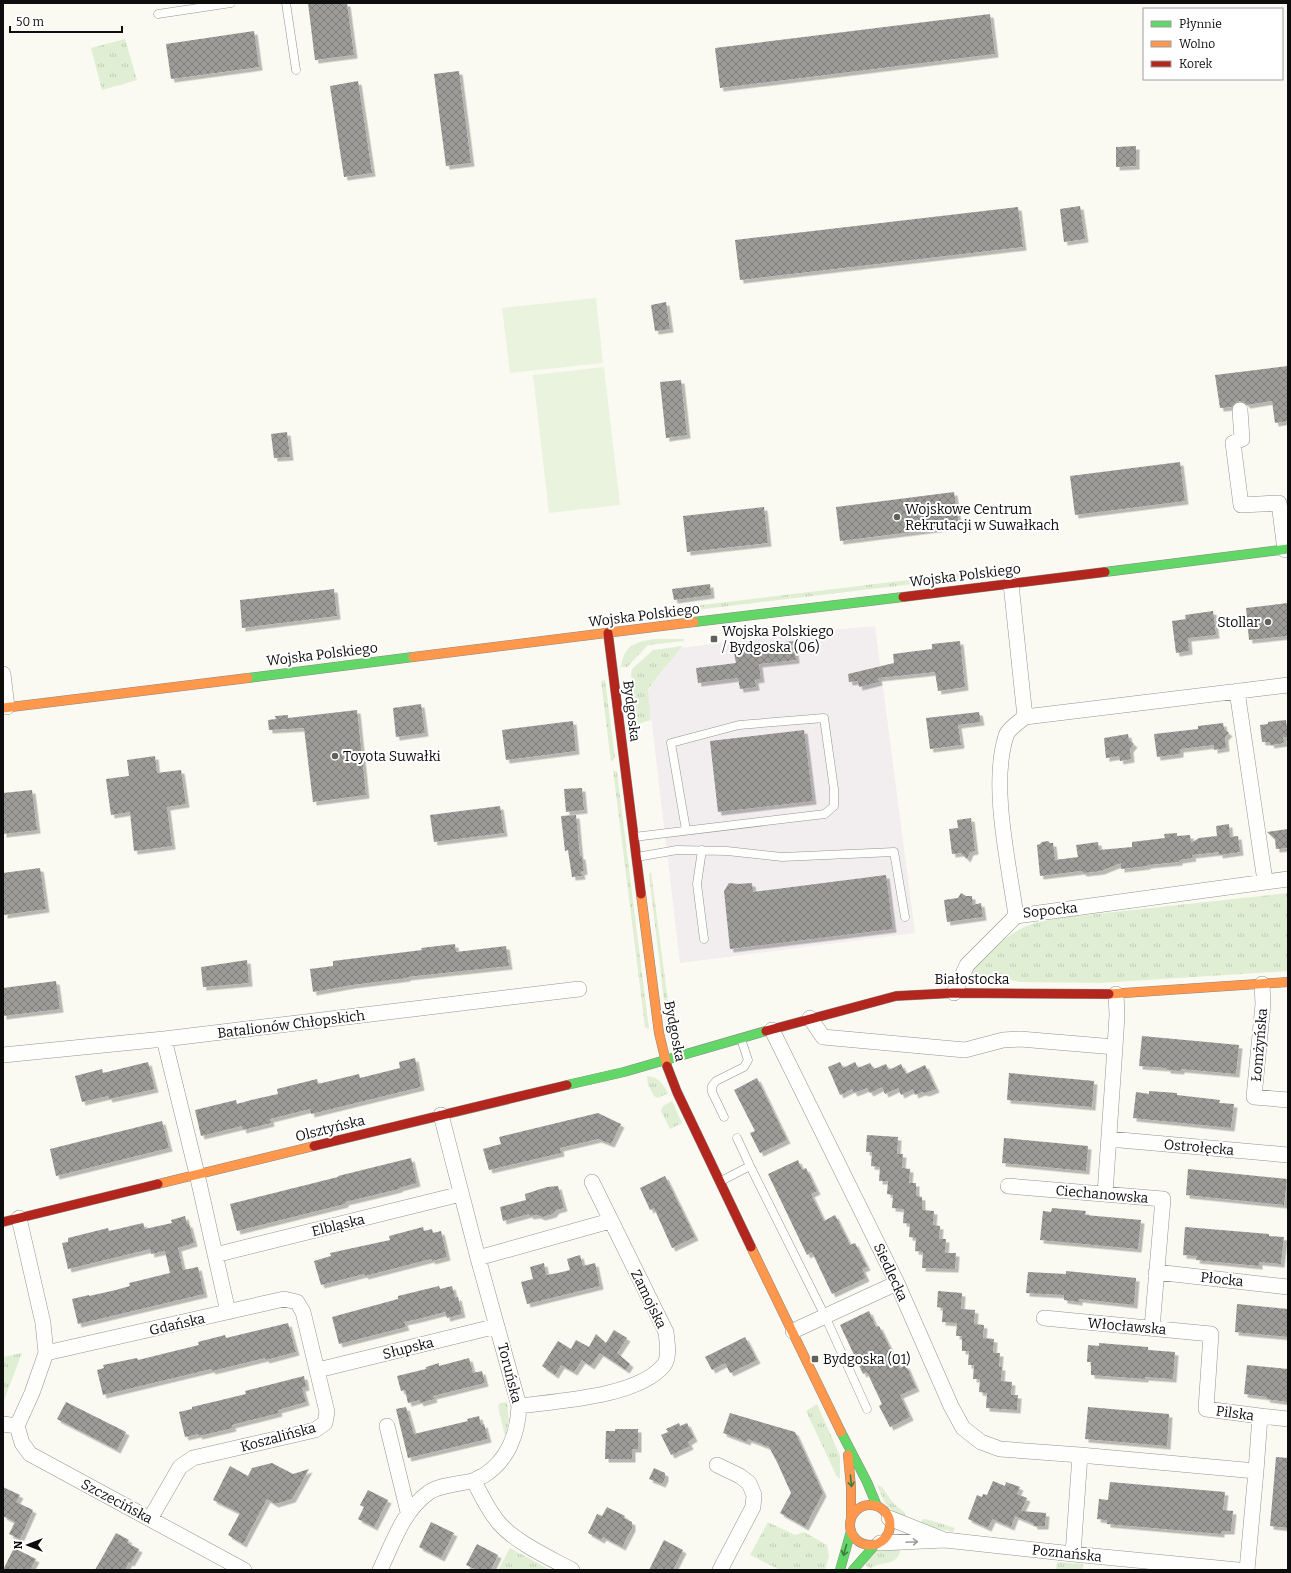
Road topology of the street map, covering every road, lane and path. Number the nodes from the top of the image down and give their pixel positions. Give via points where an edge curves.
1 (232, 3) edge
2 (286, 3) edge
3 (158, 14) dead end
4 (296, 70) dead end
5 (1240, 410) dead end
6 (1284, 502) edge
7 (1286, 550) edge
8 (1011, 584) junction
9 (608, 633) junction
10 (3, 674) edge
11 (1288, 685) edge
12 (1237, 691) junction
13 (5, 707) edge
14 (1025, 717) junction
15 (686, 830) junction
16 (634, 837) junction
17 (702, 850) junction
18 (636, 857) junction
19 (1288, 879) edge
20 (1265, 881) junction
21 (1016, 916) junction
22 (905, 917) dead end
23 (704, 939) dead end
24 (1288, 982) edge
25 (1262, 984) junction
26 (579, 989) dead end
27 (954, 993) junction
28 (1116, 994) junction
29 (810, 1018) junction
30 (772, 1030) junction
31 (164, 1039) junction
32 (741, 1039) junction
33 (1115, 1047) junction
34 (3, 1055) edge
35 (665, 1061) junction
36 (1288, 1100) edge
37 (441, 1115) junction
38 (724, 1117) dead end
39 (737, 1138) dead end
40 (1109, 1139) junction
41 (1288, 1155) edge
42 (750, 1166) junction
43 (197, 1174) junction
44 (592, 1182) dead end
45 (720, 1182) junction
46 (1008, 1186) dead end
47 (461, 1194) junction
48 (1105, 1194) junction
49 (19, 1218) junction
50 (610, 1221) junction
51 (3, 1222) edge
52 (215, 1255) junction
53 (478, 1258) junction
54 (1156, 1272) junction
55 (897, 1283) junction
56 (1288, 1286) edge
57 (228, 1312) junction
58 (304, 1312) joint
59 (825, 1316) junction
60 (1044, 1318) dead end
61 (498, 1326) junction
62 (1152, 1328) junction
63 (793, 1331) junction
64 (1211, 1334) joint
65 (46, 1353) junction
66 (318, 1370) junction
67 (519, 1406) junction
68 (867, 1409) dead end
69 (1260, 1416) junction
70 (1288, 1419) edge
71 (10, 1425) edge
72 (387, 1426) dead end
73 (847, 1445) junction
74 (1080, 1455) junction
75 (717, 1465) dead end
76 (1256, 1471) junction
77 (474, 1481) junction
78 (877, 1506) junction
79 (408, 1512) junction
80 (852, 1518) junction
81 (889, 1518) junction
82 (150, 1519) junction
83 (851, 1531) junction
84 (945, 1540) junction
85 (877, 1544) junction
86 (1072, 1554) junction
87 (244, 1570) edge
88 (380, 1570) edge
89 (572, 1570) edge
90 (720, 1570) edge
91 (840, 1570) edge
92 (853, 1570) edge
93 (1238, 1570) edge
94 (1248, 1570) edge

1 - 3 lane
2 - 4 lane
5 - 6 street via 1242,439 1233,443 1241,505
6 - 7 street
7 - 8 street, Wojska Polskiego
8 - 9 street, Wojska Polskiego
8 - 14 street
9 - 13 street, Wojska Polskiego
9 - 16 street, Bydgoska
10 - 13 street
11 - 12 street
12 - 14 street
12 - 20 street
14 - 21 street, Sopocka via 1006,735 1000,768 1001,813
15 - 15 lane via 825,814 834,806 834,789 824,718 739,725 671,743
15 - 16 lane
16 - 18 street, Bydgoska
17 - 18 lane via 677,850
17 - 22 lane via 782,857 894,852
17 - 23 lane via 697,884
18 - 35 street, Bydgoska via 657,1019
19 - 20 street, Sopocka
20 - 21 street, Sopocka
21 - 27 street via 967,965
24 - 25 street, Białostocka
25 - 28 street, Białostocka
25 - 36 street, Łomżyńska via 1263,1004 1254,1097
26 - 31 street, Batalionów Chłopskich
27 - 28 street, Białostocka
27 - 29 street, Białostocka via 896,996
28 - 33 street
29 - 30 street, Białostocka
29 - 33 street via 823,1037 965,1050 1003,1040 1020,1039
30 - 32 street, Białostocka
30 - 55 street, Siedlecka
31 - 34 street, Batalionów Chłopskich
31 - 43 street
32 - 35 street, Białostocka
32 - 38 lane via 748,1060 744,1067 716,1081 712,1086 712,1092
33 - 40 street
35 - 37 street, Olsztyńska
35 - 45 street, Bydgoska
37 - 43 street, Olsztyńska
37 - 47 street, Toruńska
39 - 42 lane
40 - 41 street, Ostrołęcka
40 - 48 street
42 - 45 lane
42 - 59 lane
43 - 49 street, Olsztyńska
43 - 52 street
44 - 50 street, Zamojska
45 - 63 street, Bydgoska
46 - 48 street, Ciechanowska
47 - 52 street, Elbląska
47 - 53 street, Toruńska
48 - 54 street, Ciechanowska via 1163,1199
49 - 51 street, Olsztyńska
49 - 65 street via 43,1323
50 - 53 street
50 - 67 street, Zamojska via 666,1332 668,1348 665,1364 646,1380 623,1389 582,1398
52 - 57 street
53 - 61 street, Toruńska
54 - 56 street, Płocka
54 - 62 street, Ciechanowska
55 - 59 street
55 - 74 street, Siedlecka via 963,1428 981,1442 1000,1449
57 - 58 street, Gdańska via 284,1299 297,1302
57 - 65 street, Gdańska
58 - 66 street, Koszalińska
59 - 63 street
59 - 68 lane
60 - 62 street, Włocławska
61 - 66 street, Słupska
61 - 67 street, Toruńska
62 - 64 street, Włocławska
63 - 73 street, Bydgoska
64 - 69 street, Pilska via 1206,1409
65 - 71 street via 34,1388
66 - 82 street, Koszalińska via 327,1412 325,1423 315,1430 193,1458 180,1467
67 - 77 street, Toruńska via 513,1440 503,1459 488,1473
69 - 70 street
69 - 76 street, Pilska
71 - 82 street, Szczecińska via 30,1454
72 - 79 street
73 - 78 street, Bydgoska
73 -> 80 street, Bydgoska
74 - 76 street
74 - 86 street
75 - 90 street via 749,1483 754,1495 753,1507
76 - 94 street, Pilska
77 - 79 street, Toruńska via 457,1483 429,1492
77 - 89 street via 486,1506 516,1539
78 - 80 street via 859,1508
78 - 81 street
79 - 88 street, Toruńska
80 - 83 street
81 - 84 street, Poznańska
81 - 85 street via 888,1535
82 - 87 street, Szczecińska
83 - 85 street via 863,1544
83 -> 91 street
85 -> 84 street, Poznańska
84 - 86 street, Poznańska
85 - 92 street
86 - 93 street, Poznańska

